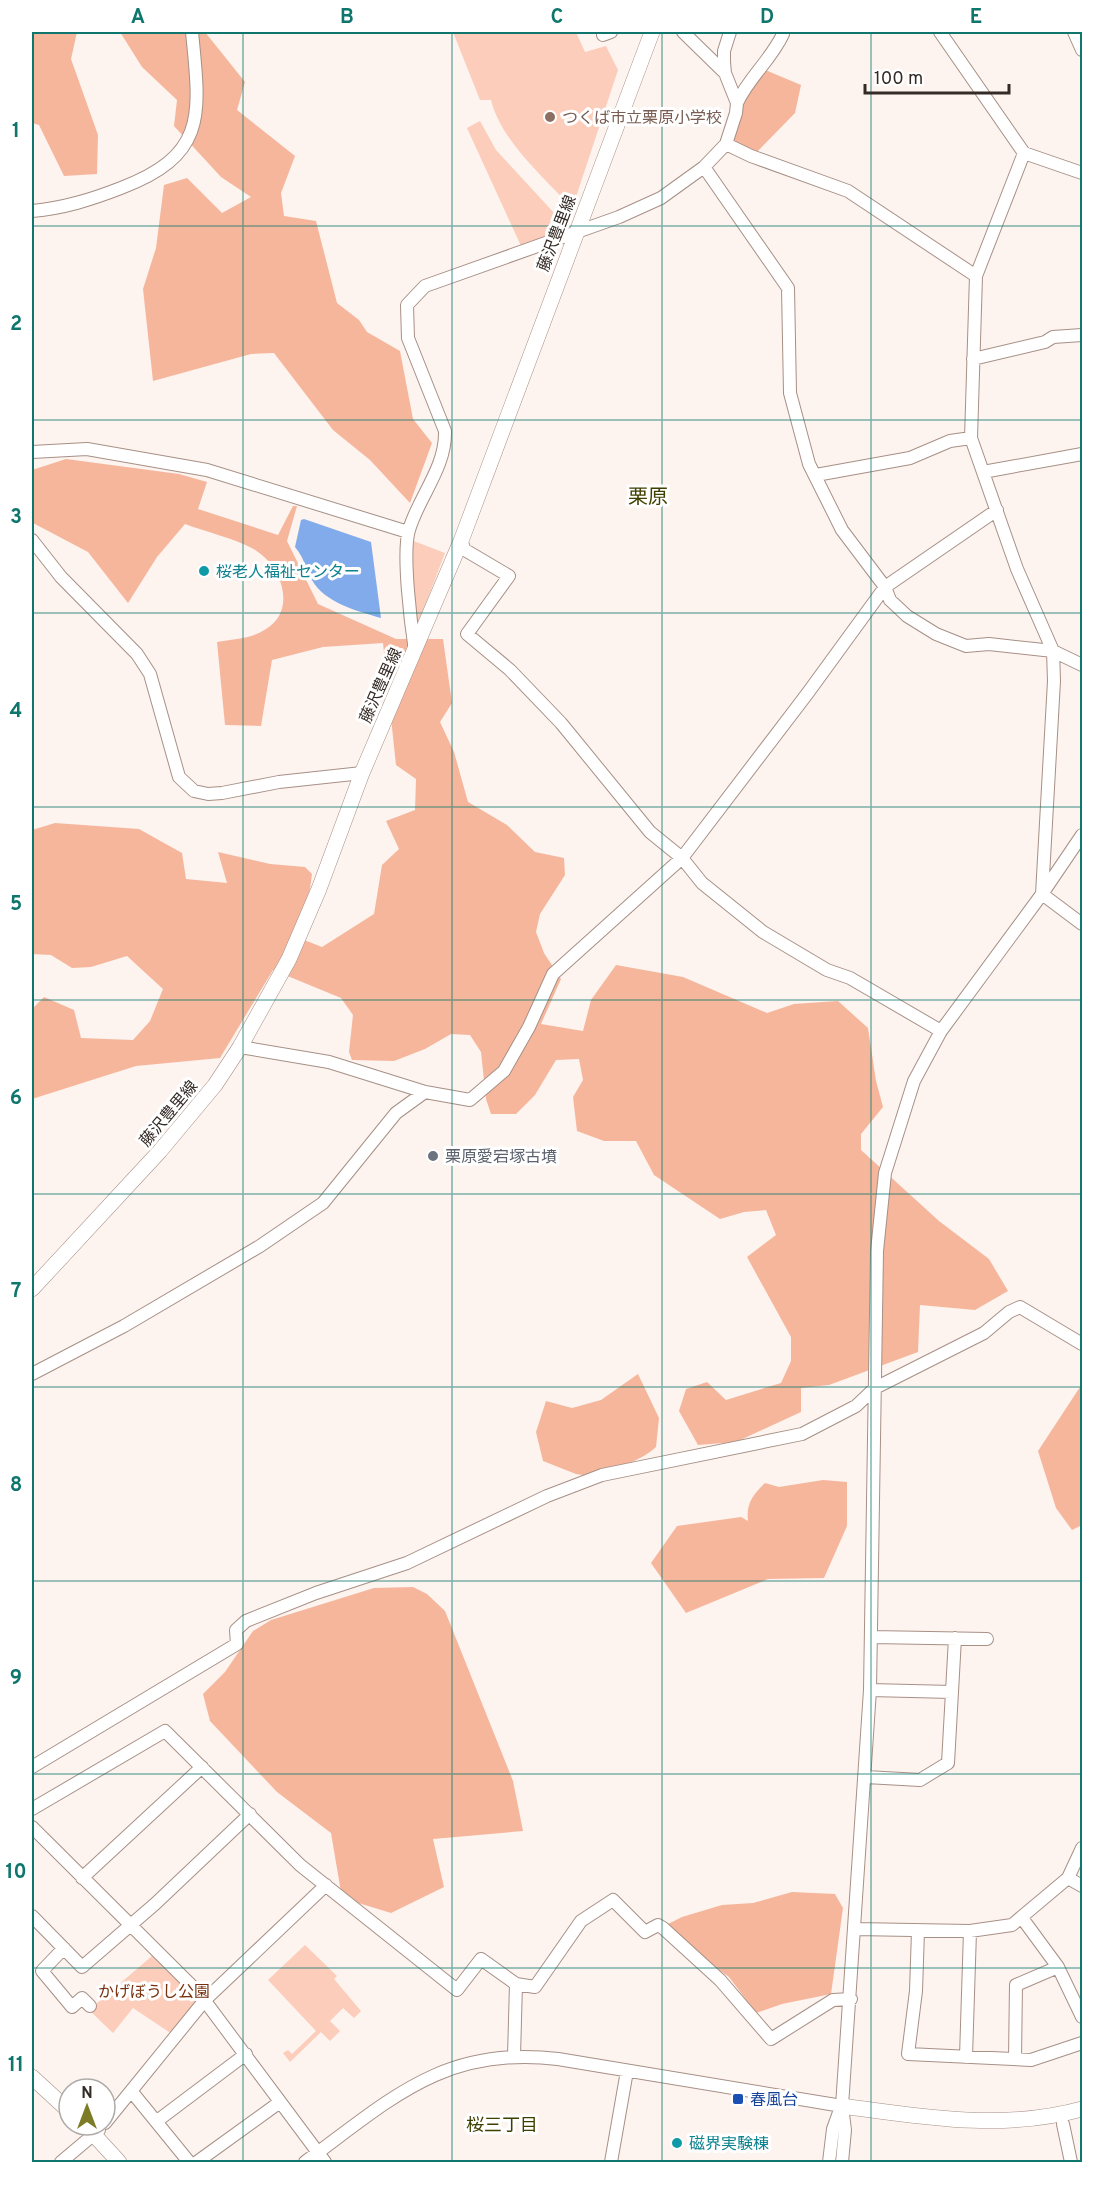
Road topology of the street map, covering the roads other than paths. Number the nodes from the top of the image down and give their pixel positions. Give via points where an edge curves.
1 (192, 32) edge
2 (652, 32) edge
3 (682, 32) edge
4 (730, 32) edge
5 (940, 32) edge
6 (1074, 32) edge
7 (783, 34) dead end
8 (1083, 50) edge
9 (725, 73) junction
10 (736, 103) junction
11 (726, 144) junction
12 (1024, 153) junction
13 (704, 167) junction
14 (1083, 173) edge
15 (32, 212) edge
16 (574, 235) junction
17 (976, 276) junction
18 (1083, 335) edge
19 (973, 359) junction
20 (971, 438) junction
21 (32, 452) edge
22 (1083, 454) edge
23 (983, 472) junction
24 (816, 475) junction
25 (997, 510) junction
26 (408, 532) junction
27 (32, 540) edge
28 (461, 541) junction
29 (885, 587) junction
30 (415, 651) junction
31 (1053, 651) junction
32 (1083, 665) edge
33 (362, 773) junction
34 (1083, 835) edge
35 (682, 858) junction
36 (1042, 894) junction
37 (1083, 924) edge
38 (941, 1031) junction
39 (240, 1047) junction
40 (425, 1092) junction
41 (32, 1289) edge
42 (1083, 1344) edge
43 (32, 1374) edge
44 (875, 1388) junction
45 (872, 1637) junction
46 (955, 1638) junction
47 (987, 1639) dead end
48 (870, 1690) junction
49 (952, 1692) junction
50 (32, 1767) edge
51 (202, 1767) junction
52 (866, 1777) junction
53 (32, 1809) edge
54 (250, 1814) junction
55 (32, 1827) edge
56 (1083, 1848) edge
57 (82, 1878) junction
58 (1068, 1878) junction
59 (326, 1885) junction
60 (1083, 1886) edge
61 (32, 1917) edge
62 (1023, 1918) junction
63 (130, 1926) junction
64 (855, 1929) junction
65 (918, 1931) junction
66 (970, 1931) junction
67 (64, 1948) junction
68 (1058, 1967) junction
69 (516, 1983) junction
70 (851, 1999) junction
71 (205, 2000) junction
72 (90, 2006) dead end
73 (1083, 2017) edge
74 (1083, 2043) edge
75 (246, 2054) junction
76 (514, 2056) junction
77 (966, 2057) junction
78 (1015, 2058) junction
79 (627, 2071) junction
80 (32, 2078) edge
81 (132, 2092) junction
82 (57, 2100) edge
83 (280, 2102) junction
84 (842, 2106) junction
85 (117, 2107) edge
86 (1083, 2109) edge
87 (157, 2121) junction
88 (1063, 2124) dead end
89 (87, 2137) edge
90 (103, 2137) edge
91 (322, 2158) edge
92 (61, 2163) edge
93 (119, 2163) edge
94 (189, 2163) edge
95 (197, 2163) edge
96 (305, 2163) edge
97 (611, 2163) edge
98 (829, 2163) edge
99 (842, 2163) edge
100 (1071, 2163) edge

1 - 15 street via 196,113 189,135 173,161 149,177 110,192 64,208
2 - 16 main road, 藤沢豊里線
3 - 9 street
4 - 9 street via 724,51
5 - 12 street
6 - 8 street
7 - 10 street
9 - 10 street
10 - 11 street
11 - 13 street
11 - 17 street via 848,191
12 - 14 street
12 - 17 street
13 - 16 street via 661,198
13 - 24 street via 788,288 790,393 809,464
16 - 26 street via 425,286 407,305 408,338 445,430 439,464
16 - 28 main road, 藤沢豊里線
17 - 19 street
18 - 19 street via 1053,337
19 - 20 street
20 - 23 street
20 - 24 street via 950,441 910,458
21 - 26 street via 87,449 207,470
22 - 23 street
23 - 25 street
24 - 29 street via 842,530
25 - 29 street
25 - 31 street via 1017,569
26 - 30 street
27 - 33 street via 61,577 137,654 150,674 179,777 194,791 222,793
28 - 30 main road, 藤沢豊里線
28 - 35 street via 465,550 509,576 467,634 510,670 561,723 650,832
29 - 31 street via 890,600 908,616 936,634 966,646 989,644
29 - 35 street
30 - 33 main road, 藤沢豊里線
31 - 32 street
31 - 36 street
33 - 39 main road, 藤沢豊里線 via 289,959
34 - 36 street
35 - 38 street via 702,883 763,932
35 - 40 street via 553,974 504,1071 470,1100
36 - 37 street
36 - 38 street
38 - 44 street via 910,1092 885,1173 878,1226
39 - 40 street via 329,1062
39 - 41 main road, 藤沢豊里線 via 215,1085 160,1151
40 - 43 street via 396,1113 323,1203 260,1246 124,1326
42 - 44 street via 1020,1307 1009,1311 984,1333
44 - 45 street
44 - 50 street via 856,1406 801,1434 602,1475 547,1496 407,1563 246,1621 236,1630 237,1644
45 - 46 street
45 - 48 street
46 - 47 street
46 - 49 street
48 - 49 street
48 - 52 street
49 - 52 street via 948,1763 920,1780
51 - 53 street via 165,1731
51 - 54 street
51 - 57 street
52 - 64 street
54 - 59 street via 293,1859
54 - 63 street
55 - 57 street
56 - 58 street
57 - 63 street
58 - 60 street
58 - 62 street
59 - 69 street via 457,1990 480,1959
59 - 71 street
61 - 67 street
62 - 66 street via 1012,1925
62 - 68 street
63 - 67 street via 82,1967
63 - 71 street
64 - 65 street
64 - 70 street
65 - 66 street
65 - 77 street via 908,2054
66 - 77 street
67 - 72 street via 42,1971 72,2007 82,1998
68 - 73 street
68 - 78 street via 1016,1985
69 - 70 street via 535,1987 581,1922 613,1900 645,1932 658,1925 663,1928 720,1980 771,2039 833,2000
69 - 76 street
70 - 84 street
71 - 75 street
71 - 81 street
74 - 78 street via 1031,2060
75 - 83 street
75 - 87 street
76 - 79 street
76 - 91 street via 467,2063 422,2079 389,2100
77 - 78 street
79 - 84 street
79 - 97 street
80 - 82 main road
81 - 85 street
81 - 87 street
83 - 91 street
83 - 95 street
84 - 86 main road via 986,2122 1023,2121
84 - 98 street via 833,2129
84 - 99 street
87 - 94 street
88 - 100 street
89 - 92 street
90 - 93 main road
91 - 96 street

